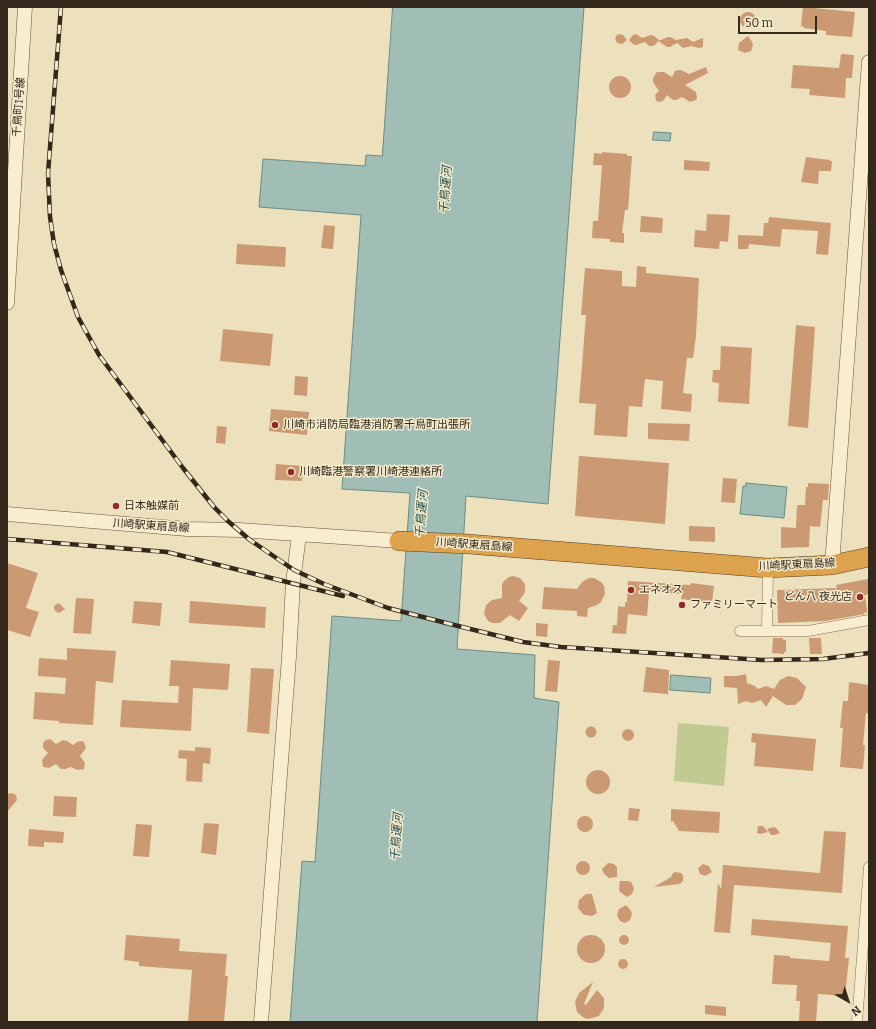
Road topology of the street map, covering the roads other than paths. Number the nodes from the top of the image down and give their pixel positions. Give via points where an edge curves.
1 (25, 7) edge
2 (869, 62) edge
3 (7, 303) edge
4 (7, 514) edge
5 (298, 534) junction
6 (399, 541) joint
7 (869, 557) edge
8 (832, 565) junction
9 (768, 568) junction
10 (869, 620) edge
11 (740, 631) dead end
12 (767, 631) junction
13 (869, 867) edge
14 (261, 1022) edge
15 (857, 1022) edge

1 - 3 street, 千鳥町1号線
2 - 8 street
4 - 5 street, 川崎駅東扇島線 via 187,529
5 - 6 street, 川崎駅東扇島線
5 - 14 street
6 - 9 highway, 川崎駅東扇島線 via 468,544
7 - 8 highway, 川崎駅東扇島線
8 - 9 highway, 川崎駅東扇島線
9 - 12 street
10 - 12 street via 808,630
11 - 12 street
13 - 15 street

